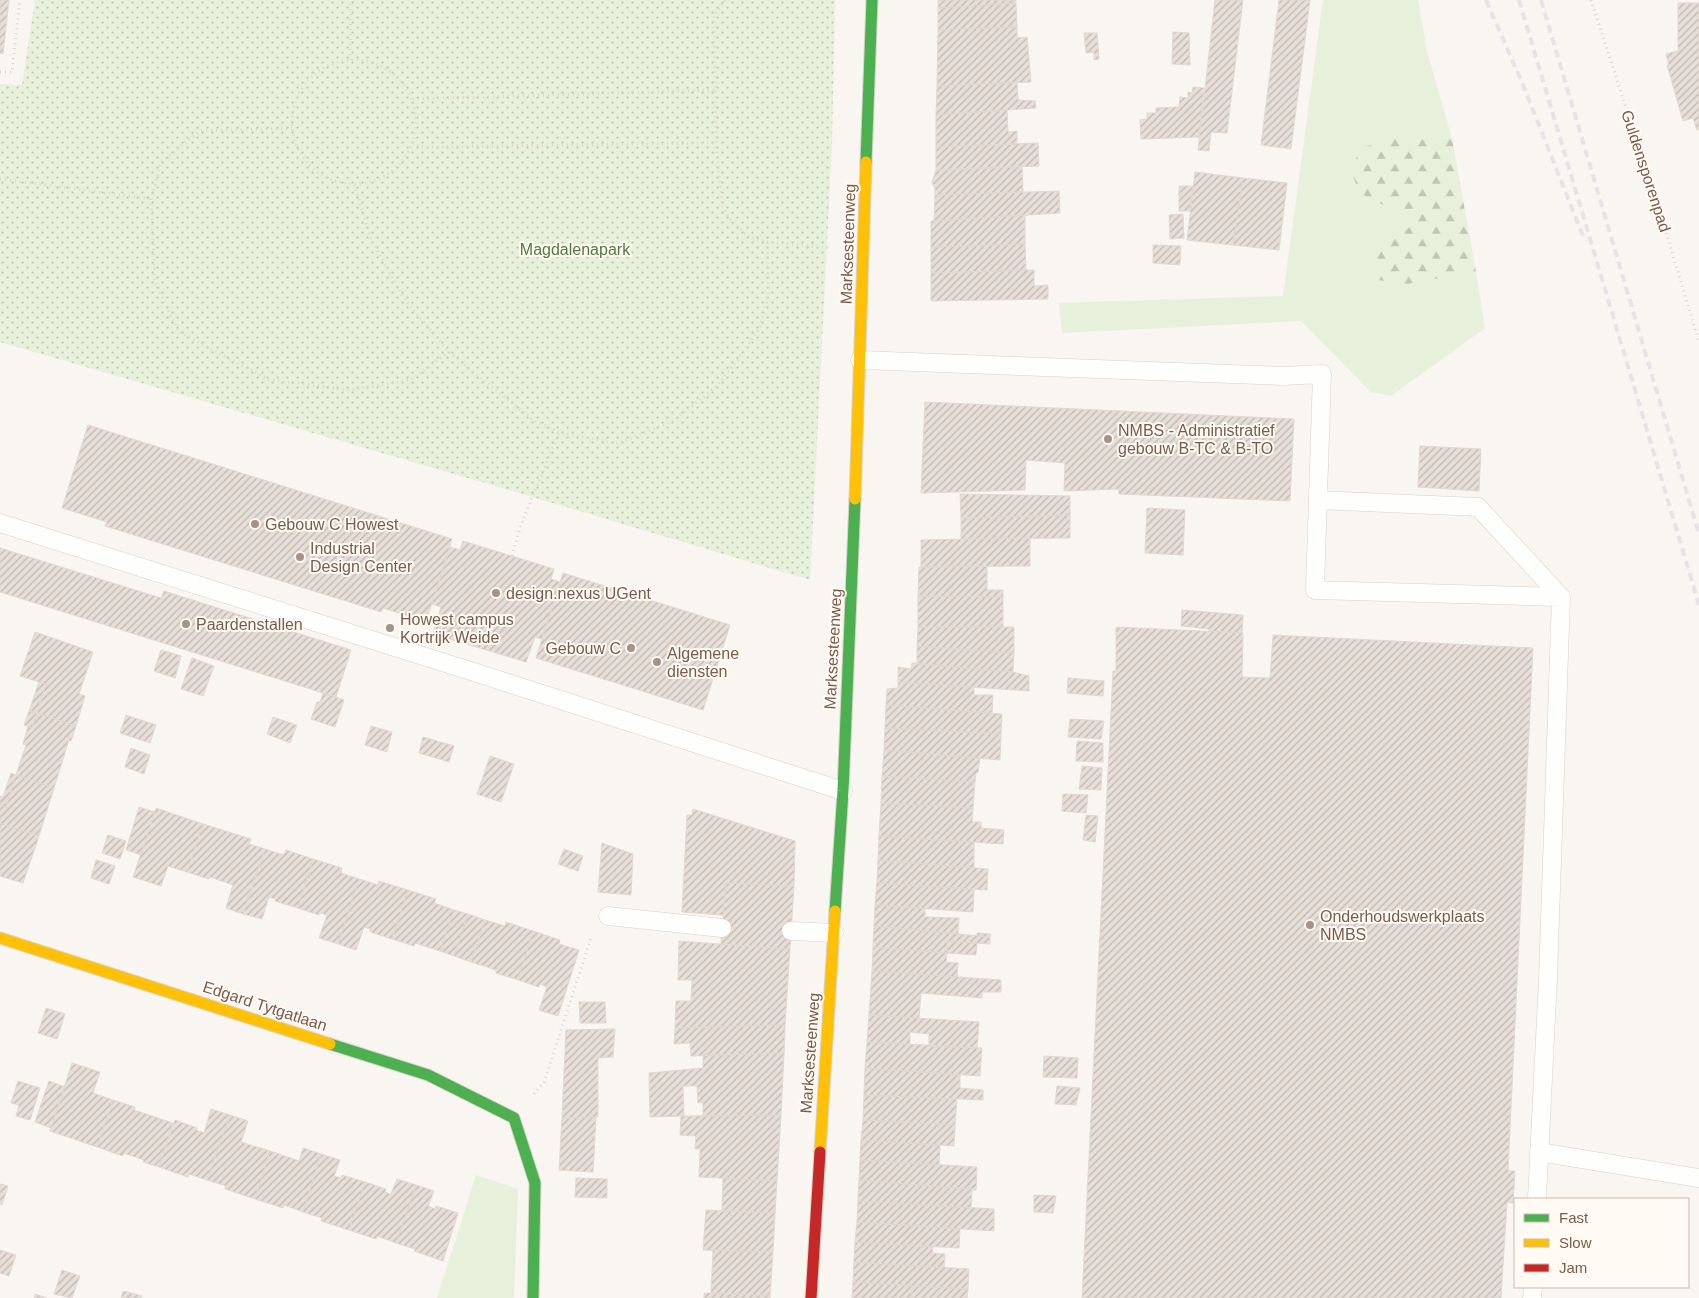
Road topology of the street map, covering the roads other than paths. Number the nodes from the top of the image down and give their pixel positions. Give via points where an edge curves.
1 (872, 0) edge
2 (860, 360) junction
3 (1318, 500) junction
4 (0, 523) edge
5 (1561, 597) junction
6 (843, 791) junction
7 (608, 916) road end
8 (722, 928) dead end
9 (791, 931) dead end
10 (834, 933) junction
11 (0, 938) edge
12 (1539, 1152) junction
13 (1699, 1178) edge
14 (1537, 1198) edge
15 (533, 1298) edge
16 (812, 1298) edge

1 - 2 street, Marksesteenweg
2 - 3 lane via 1283,376 1322,374
2 - 6 street, Marksesteenweg
3 - 5 lane via 1478,507
3 - 5 lane via 1315,590
4 - 6 lane
5 - 12 lane
6 - 10 street, Marksesteenweg
7 - 8 lane
9 - 10 lane
10 - 16 street, Marksesteenweg
11 - 15 street, Edgard Tytgatlaan via 428,1075 514,1118 535,1183
12 - 13 lane
12 - 14 lane

